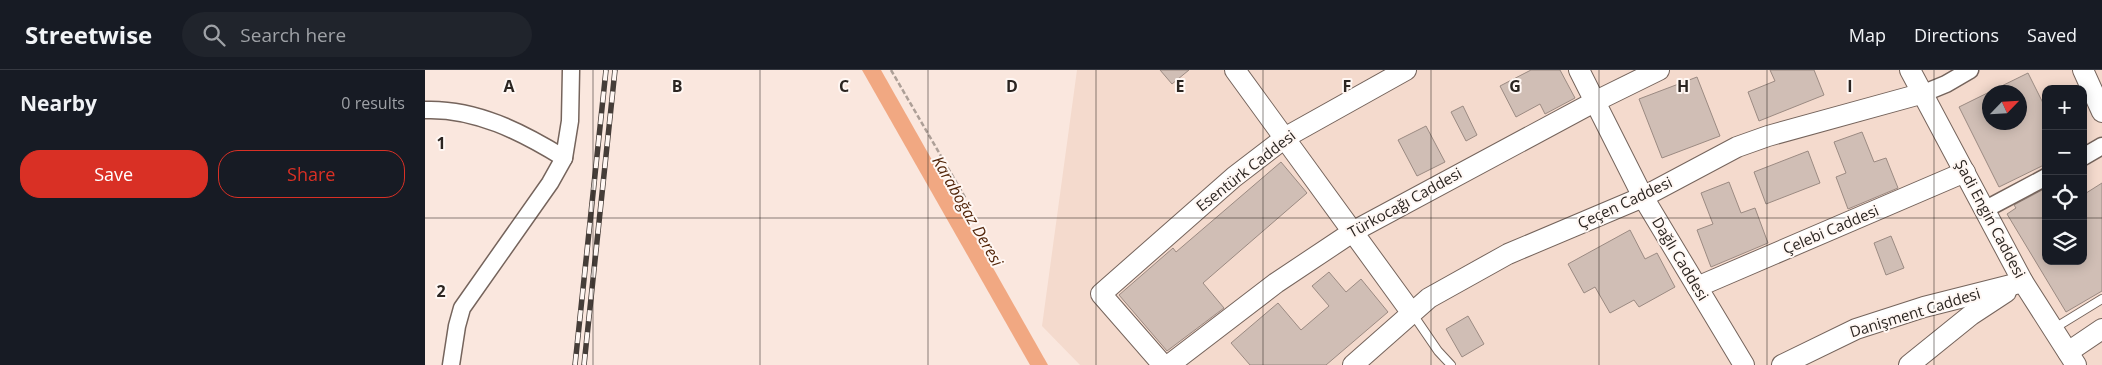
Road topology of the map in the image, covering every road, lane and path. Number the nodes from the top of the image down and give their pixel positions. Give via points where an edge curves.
1 (571, 70) edge
2 (891, 70) edge
3 (1235, 70) edge
4 (1406, 70) edge
5 (1579, 70) edge
6 (1659, 70) edge
7 (1910, 70) edge
8 (1970, 70) edge
9 (2083, 70) edge
10 (1924, 93) junction
11 (1596, 101) junction
12 (425, 110) edge
13 (2102, 112) edge
14 (1286, 138) junction
15 (2102, 146) edge
16 (2087, 155) edge
17 (564, 158) junction
18 (1965, 172) junction
19 (2042, 179) edge
20 (1643, 197) junction
21 (966, 199) dead end
22 (1984, 210) junction
23 (1354, 231) junction
24 (2023, 282) junction
25 (1697, 288) junction
26 (2102, 299) edge
27 (1411, 312) junction
28 (2053, 329) junction
29 (2102, 329) edge
30 (2072, 359) edge
31 (451, 365) edge
32 (1163, 365) edge
33 (1169, 365) edge
34 (1353, 365) edge
35 (1451, 365) edge
36 (1744, 365) edge
37 (1782, 365) edge
38 (1909, 365) edge

1 - 17 street via 570,121
2 - 21 path
3 - 14 street
4 - 14 street, Esentürk Caddesi
5 - 11 street, Dağlı Caddesi
6 - 11 street, Türkocağı Caddesi
7 - 10 street, Şadi Engin Caddesi
8 - 10 street
9 - 13 street
10 - 18 street, Şadi Engin Caddesi
10 - 20 street, Çeçen Caddesi via 1737,147
11 - 20 street, Dağlı Caddesi
11 - 23 street, Türkocağı Caddesi
12 - 17 street via 454,110 499,124
14 - 23 street
14 - 32 street, Esentürk Caddesi via 1234,177 1101,294
15 - 16 street
17 - 31 street via 463,308
18 - 22 street, Şadi Engin Caddesi
18 - 25 street, Çelebi Caddesi
19 - 22 street
20 - 25 street, Dağlı Caddesi
20 - 27 street, Çeçen Caddesi via 1509,254 1456,282
22 - 24 street, Şadi Engin Caddesi
23 - 27 street
23 - 33 street, Türkocağı Caddesi via 1276,283
24 - 28 street, Şadi Engin Caddesi
24 - 37 street, Danişment Caddesi via 1924,307 1856,329
24 - 38 street via 1971,315
25 - 36 street, Dağlı Caddesi
26 - 28 lane
27 - 34 street, Çeçen Caddesi
27 - 35 lane
28 - 30 street, Şadi Engin Caddesi
29 - 30 street

